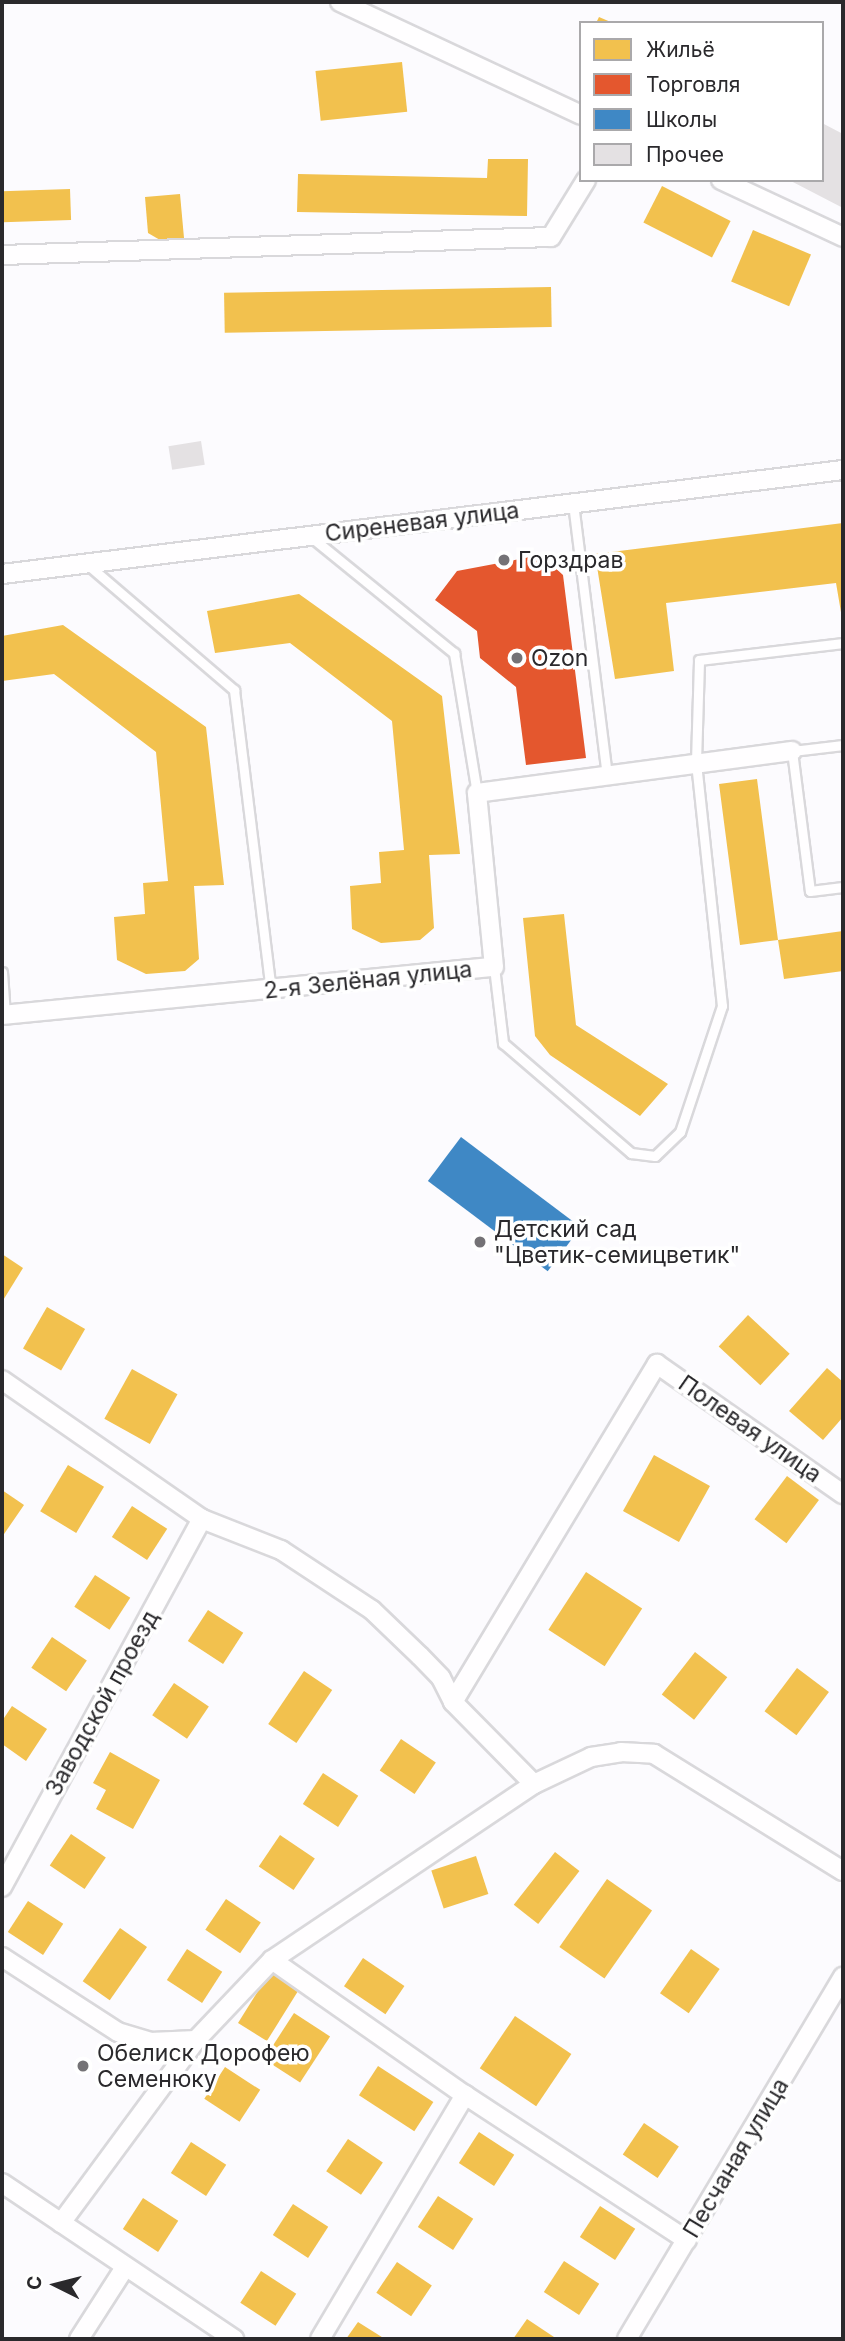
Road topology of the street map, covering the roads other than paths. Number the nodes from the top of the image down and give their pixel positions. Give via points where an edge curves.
1 (340, 2) edge
2 (579, 114) edge
3 (585, 182) edge
4 (725, 182) edge
5 (843, 237) edge
6 (2, 255) edge
7 (843, 470) edge
8 (573, 503) junction
9 (310, 536) junction
10 (87, 564) junction
11 (2, 575) edge
12 (843, 643) edge
13 (843, 745) edge
14 (792, 751) junction
15 (696, 762) junction
16 (607, 775) junction
17 (477, 793) junction
18 (843, 887) edge
19 (494, 967) junction
20 (2, 972) edge
21 (271, 990) junction
22 (4, 1015) edge
23 (2, 1380) edge
24 (843, 1493) edge
25 (202, 1519) junction
26 (453, 1702) junction
27 (534, 1784) junction
28 (843, 1871) edge
29 (2, 1887) edge
30 (2, 1957) edge
31 (272, 1960) junction
32 (843, 1976) edge
33 (196, 2040) junction
34 (465, 2095) junction
35 (2, 2183) edge
36 (61, 2223) junction
37 (687, 2240) junction
38 (124, 2269) junction
39 (79, 2339) edge
40 (233, 2339) edge
41 (320, 2339) edge
42 (626, 2339) edge

1 - 2 street
3 - 6 street via 551,237
4 - 5 street
7 - 8 street, Сиреневая улица
8 - 9 street, Сиреневая улица
8 - 16 lane
9 - 10 street, Сиреневая улица
9 - 17 lane via 454,653
10 - 11 street, Сиреневая улица
10 - 21 lane via 234,690
12 - 15 lane via 699,660
13 - 14 lane
14 - 15 street
14 - 18 lane via 810,891
15 - 16 street
15 - 19 lane via 722,1006 680,1132 655,1156 631,1153 503,1043
16 - 17 street
17 - 19 street, 2-я Зелёная улица
19 - 21 street, 2-я Зелёная улица
20 - 22 lane
21 - 22 street, 2-я Зелёная улица
23 - 25 street
24 - 26 street, Полевая улица via 657,1364
25 - 26 street via 281,1550 372,1610 441,1678
25 - 29 street, Заводской проезд
26 - 27 street
27 - 28 street via 591,1757 621,1752 654,1754
27 - 31 street
30 - 33 street via 118,2032 150,2042
31 - 33 street
31 - 34 street
32 - 37 street, Песчаная улица
33 - 36 street
34 - 37 street
34 - 41 street
35 - 36 street
36 - 38 street
37 - 42 street, Песчаная улица
38 - 39 street
38 - 40 street

